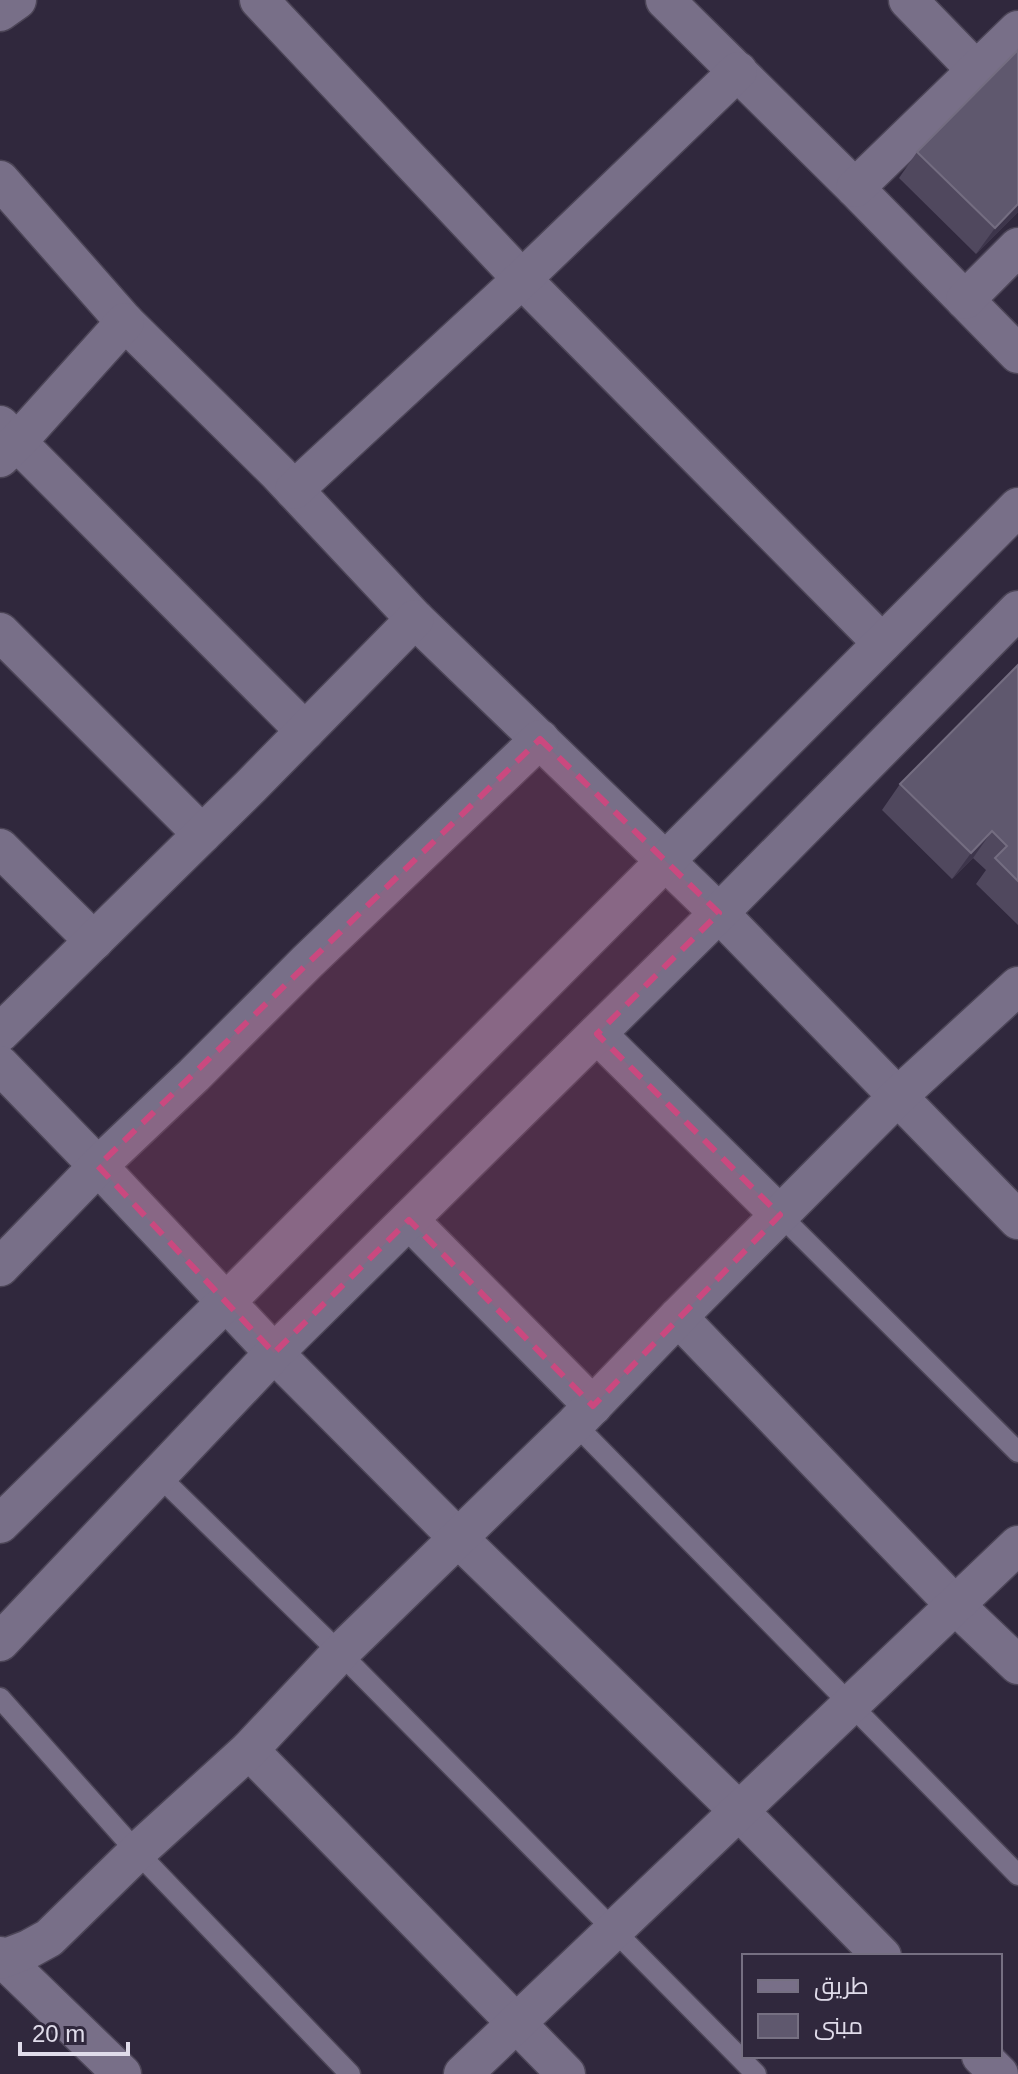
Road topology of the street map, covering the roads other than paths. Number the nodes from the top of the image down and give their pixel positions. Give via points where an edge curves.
1 (17, 0) edge
2 (259, 0) edge
3 (665, 0) edge
4 (908, 0) edge
5 (0, 12) edge
6 (1018, 30) edge
7 (976, 70) junction
8 (738, 71) junction
9 (0, 180) edge
10 (855, 188) junction
11 (1018, 247) edge
12 (522, 279) junction
13 (965, 300) junction
14 (125, 322) junction
15 (1018, 354) edge
16 (6, 442) edge
17 (294, 490) junction
18 (1018, 507) edge
19 (1018, 610) edge
20 (415, 619) junction
21 (0, 632) edge
22 (882, 643) junction
23 (305, 731) junction
24 (540, 739) junction
25 (202, 834) junction
26 (0, 848) edge
27 (666, 861) junction
28 (719, 913) junction
29 (94, 941) junction
30 (1017, 988) edge
31 (0, 1033) edge
32 (597, 1034) junction
33 (0, 1065) edge
34 (897, 1097) junction
35 (98, 1166) junction
36 (780, 1215) junction
37 (409, 1220) junction
38 (1018, 1220) edge
39 (0, 1267) edge
40 (226, 1302) junction
41 (678, 1317) junction
42 (274, 1353) junction
43 (584, 1415) junction
44 (1018, 1452) edge
45 (158, 1475) junction
46 (0, 1524) edge
47 (458, 1538) junction
48 (1018, 1545) edge
49 (955, 1605) junction
50 (0, 1642) edge
51 (340, 1653) junction
52 (1018, 1665) edge
53 (0, 1698) edge
54 (850, 1705) junction
55 (249, 1750) junction
56 (739, 1811) junction
57 (137, 1852) junction
58 (1018, 1875) edge
59 (614, 1930) junction
60 (880, 1954) edge
61 (1, 1958) edge
62 (517, 2023) junction
63 (983, 2058) edge
64 (122, 2074) edge
65 (350, 2074) edge
66 (463, 2074) edge
67 (566, 2074) edge
68 (756, 2074) edge
69 (999, 2074) edge

1 - 5 street
2 - 12 street
3 - 8 street
4 - 7 street
6 - 7 street
7 - 10 street
8 - 10 street
8 - 12 street
9 - 14 street
10 - 13 street
11 - 13 street
12 - 17 street
12 - 22 street
13 - 15 street
14 - 16 street
14 - 17 street
16 - 23 street
17 - 20 street
18 - 22 street
19 - 28 street
20 - 23 street
20 - 24 street
21 - 25 street
22 - 27 street
23 - 25 street
24 - 27 street
24 - 35 street
25 - 29 street
26 - 29 street
27 - 28 street
27 - 40 street
28 - 32 street
28 - 34 street
29 - 31 street
30 - 34 street
32 - 36 street
32 - 37 street
33 - 35 street
34 - 36 street
34 - 38 street
35 - 39 street
35 - 40 street
36 - 41 street
36 - 44 lane
37 - 42 street
37 - 43 street
40 - 42 street
40 - 46 street
41 - 43 street
41 - 49 street
42 - 45 street
42 - 47 street
43 - 47 street
43 - 54 lane
45 - 50 street
45 - 51 lane
47 - 51 street
47 - 56 street
48 - 49 street
49 - 52 street
49 - 54 street
51 - 55 street
51 - 59 lane
53 - 57 lane
54 - 56 street
54 - 58 lane
55 - 57 street
55 - 62 street
56 - 59 street
56 - 60 street
57 - 61 street via 49,1938
57 - 65 lane
59 - 62 street
59 - 68 lane
61 - 64 street
62 - 66 street
62 - 67 street
63 - 69 street

